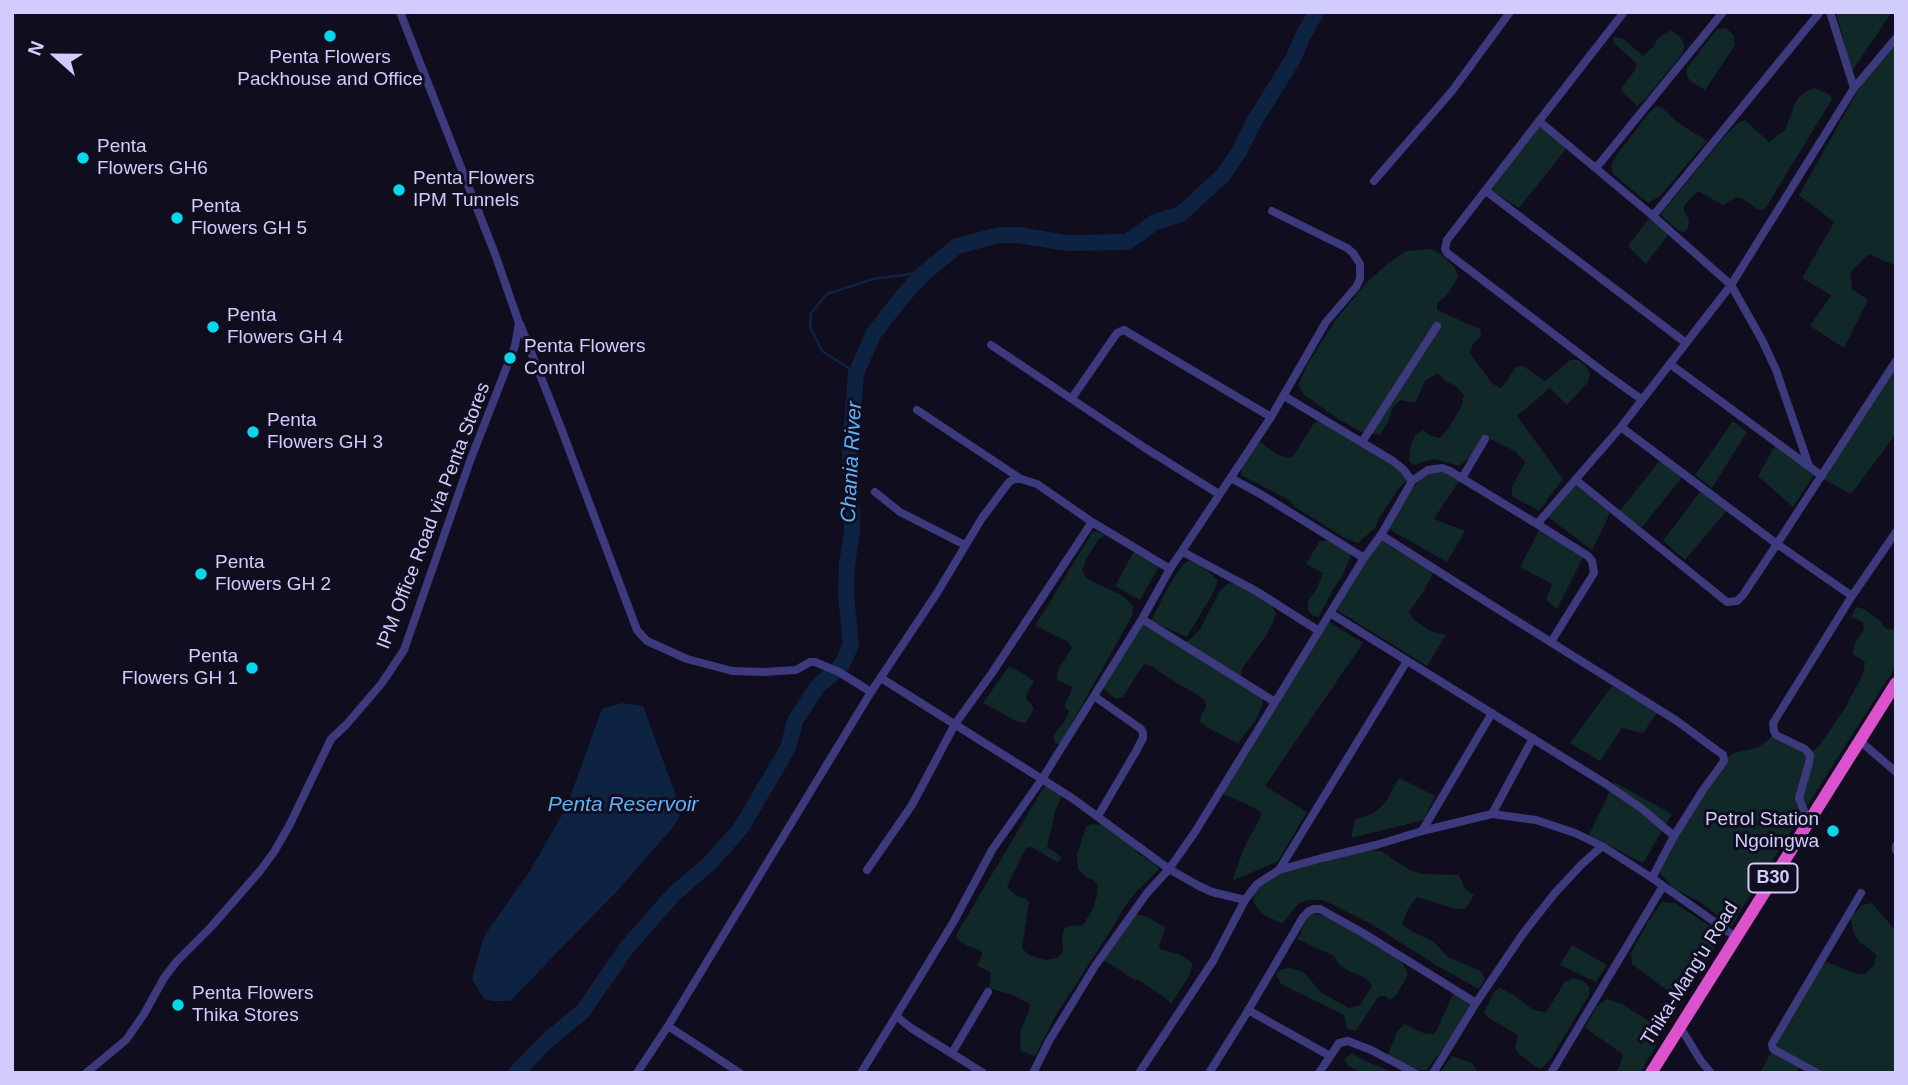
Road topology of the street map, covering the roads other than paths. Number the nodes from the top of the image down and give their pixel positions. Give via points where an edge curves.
1 (400, 12) edge
2 (1510, 12) edge
3 (1624, 12) edge
4 (1723, 12) edge
5 (1820, 12) edge
6 (1830, 12) edge
7 (1896, 38) edge
8 (1854, 88) junction
9 (1539, 121) junction
10 (1596, 168) junction
11 (1374, 181) dead end
12 (1486, 191) junction
13 (1272, 211) dead end
14 (1653, 216) junction
15 (1731, 285) junction
16 (519, 323) junction
17 (1437, 326) dead end
18 (1686, 343) junction
19 (991, 345) dead end
20 (1896, 361) edge
21 (1670, 364) junction
22 (1284, 396) junction
23 (1072, 398) junction
24 (1642, 399) junction
25 (917, 410) dead end
26 (1271, 417) junction
27 (1620, 427) junction
28 (1485, 439) dead end
29 (1362, 442) junction
30 (1809, 466) junction
31 (1822, 476) junction
32 (1021, 478) junction
33 (1231, 478) junction
34 (1462, 478) junction
35 (1576, 480) junction
36 (1412, 481) junction
37 (875, 492) dead end
38 (1219, 494) junction
39 (1092, 522) junction
40 (1537, 524) junction
41 (1896, 532) edge
42 (1381, 535) junction
43 (1777, 544) junction
44 (965, 545) junction
45 (1182, 552) junction
46 (1364, 558) junction
47 (1170, 569) junction
48 (1852, 596) junction
49 (1330, 613) junction
50 (1142, 619) junction
51 (1319, 631) junction
52 (1551, 642) junction
53 (1407, 661) junction
54 (881, 678) junction
55 (1896, 683) edge
56 (871, 692) junction
57 (1094, 696) junction
58 (1275, 702) junction
59 (1492, 713) junction
60 (955, 724) junction
61 (1533, 738) junction
62 (1860, 741) junction
63 (1896, 772) edge
64 (1042, 779) junction
65 (1492, 814) junction
66 (1098, 816) junction
67 (1808, 821) junction
68 (1422, 831) junction
69 (1674, 836) junction
70 (1602, 846) junction
71 (1169, 869) junction
72 (867, 870) dead end
73 (1279, 870) junction
74 (1652, 878) junction
75 (1663, 886) junction
76 (1861, 893) dead end
77 (1245, 900) junction
78 (1736, 937) junction
79 (988, 992) dead end
80 (1476, 1003) junction
81 (1248, 1010) junction
82 (897, 1016) junction
83 (667, 1026) junction
84 (1680, 1027) junction
85 (952, 1053) junction
86 (1330, 1056) junction
87 (86, 1073) edge
88 (637, 1073) edge
89 (740, 1073) edge
90 (861, 1073) edge
91 (983, 1073) edge
92 (1033, 1073) edge
93 (1139, 1073) edge
94 (1209, 1073) edge
95 (1319, 1073) edge
96 (1415, 1073) edge
97 (1433, 1073) edge
98 (1550, 1073) edge
99 (1651, 1073) edge
100 (1711, 1073) edge
101 (1817, 1073) edge

1 - 16 street
2 - 11 street via 1452,91
3 - 9 street
4 - 10 street
5 - 14 street
6 - 8 street
7 - 8 street
8 - 15 street
9 - 10 street
9 - 12 street
10 - 14 street
12 - 18 street
12 - 24 street via 1447,240 1447,253
13 - 22 street via 1347,248 1357,258 1361,272 1356,287 1326,322
14 - 15 street
15 - 18 street
15 - 30 street via 1776,370
16 - 56 street via 636,630 687,659 732,671 782,672 815,662
16 - 87 street, IPM Office Road via Penta Stores via 515,346 404,650 382,683 331,739 289,826 260,871 177,961 126,1040
17 - 29 street
18 - 21 street
19 - 23 street
20 - 31 street
21 - 24 street
21 - 30 street
22 - 26 street
22 - 29 street
23 - 26 street via 1117,333 1124,330
23 - 38 street
24 - 27 street
25 - 32 street
26 - 33 street
27 - 35 street
27 - 43 street
28 - 34 street
29 - 36 street via 1393,461
30 - 31 street
31 - 43 street
32 - 39 street
32 - 44 street via 1009,482
33 - 38 street
33 - 46 street
34 - 36 street via 1435,468
34 - 40 street
35 - 40 street
35 - 43 street via 1727,602 1743,595
36 - 42 street
37 - 44 street via 900,512
38 - 45 street
39 - 47 street
39 - 60 street
40 - 52 street via 1588,556 1594,565 1594,573
41 - 48 street
42 - 46 street
42 - 52 street
43 - 48 street
44 - 54 street
45 - 47 street
45 - 51 street
46 - 49 street
47 - 50 street
48 - 67 street via 1773,723 1776,735 1810,755 1799,798
49 - 51 street
49 - 53 street
50 - 57 street
50 - 58 street
51 - 58 street
52 - 69 street via 1677,721 1725,757
53 - 59 street
53 - 73 street
54 - 56 street
54 - 60 street
55 - 62 highway, Thika-Mang'u Road / B30
56 - 83 street
57 - 64 street
57 - 66 street via 1143,733
58 - 71 street
59 - 61 street
59 - 68 street
60 - 64 street
60 - 72 street via 912,805
61 - 65 street
61 - 69 street via 1641,808
62 - 63 street
62 - 67 highway, Thika-Mang'u Road / B30
64 - 66 street
64 - 82 street via 992,850
65 - 68 street
65 - 70 street via 1535,820
66 - 71 street
67 - 78 highway, Thika-Mang'u Road / B30
68 - 73 street
69 - 74 street
70 - 74 street
70 - 80 street via 1554,894
71 - 77 street via 1205,889
71 - 92 street via 1095,966
73 - 77 street via 1257,884
74 - 75 street
75 - 78 street
75 - 98 street
76 - 101 street via 1772,1044 1773,1049
77 - 93 street via 1213,961
78 - 84 highway, Thika-Mang'u Road / B30
79 - 85 street
80 - 81 street via 1363,933 1314,909 1304,917
80 - 97 street
81 - 86 street
81 - 94 street
82 - 85 street
82 - 90 street
83 - 88 street
83 - 89 street
84 - 99 highway, Thika-Mang'u Road / B30
84 - 100 street
85 - 91 street
86 - 95 street
86 - 96 street via 1348,1041

